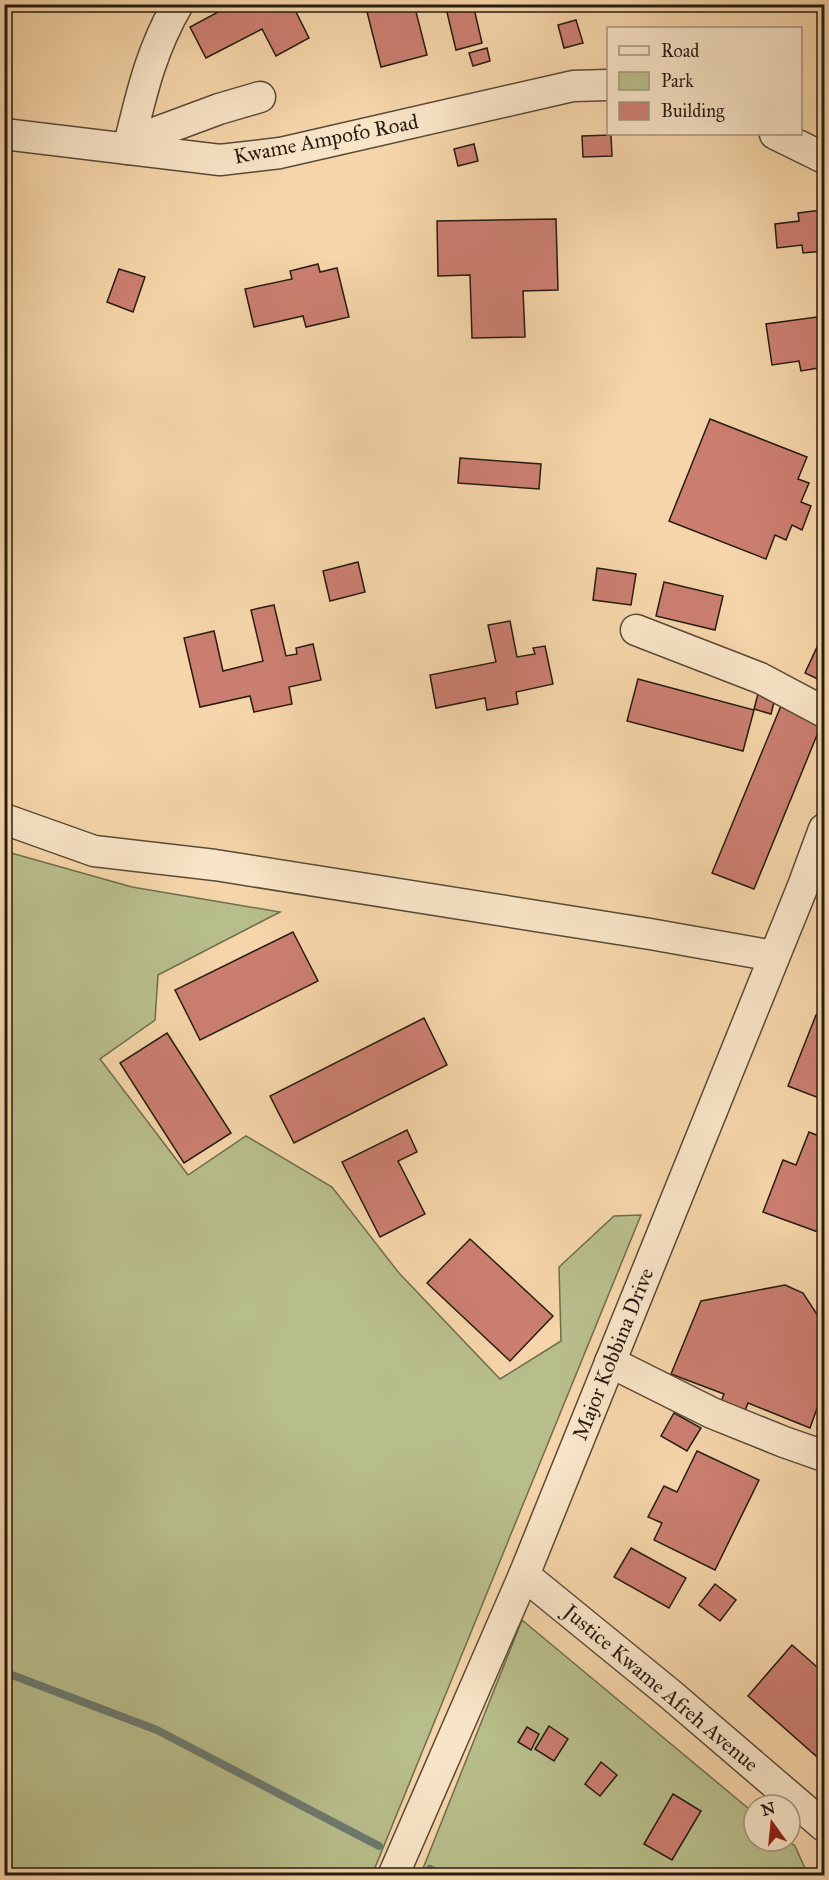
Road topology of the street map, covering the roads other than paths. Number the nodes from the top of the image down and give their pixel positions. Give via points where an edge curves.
1 (178, 4) edge
2 (607, 85) edge
3 (260, 97) dead end
4 (4, 134) edge
5 (777, 135) edge
6 (128, 149) junction
7 (825, 159) edge
8 (636, 630) dead end
9 (825, 712) edge
10 (4, 819) edge
11 (825, 829) edge
12 (814, 893) edge
13 (774, 956) junction
14 (610, 1362) junction
15 (825, 1456) edge
16 (524, 1575) junction
17 (825, 1826) edge
18 (393, 1875) edge

1 - 6 street via 162,31 145,78
2 - 6 street, Kwame Ampofo Road via 573,86 280,153 220,160
3 - 6 street via 157,132
4 - 6 street, Kwame Ampofo Road
5 - 7 street
8 - 9 street via 760,678
10 - 13 street via 94,851 214,865
11 - 12 street, Major Kobbina Drive
12 - 13 street, Major Kobbina Drive
13 - 14 street, Major Kobbina Drive
14 - 15 street via 712,1413
14 - 16 street, Major Kobbina Drive
16 - 17 street, Justice Kwame Afreh Avenue
16 - 18 street, Major Kobbina Drive

